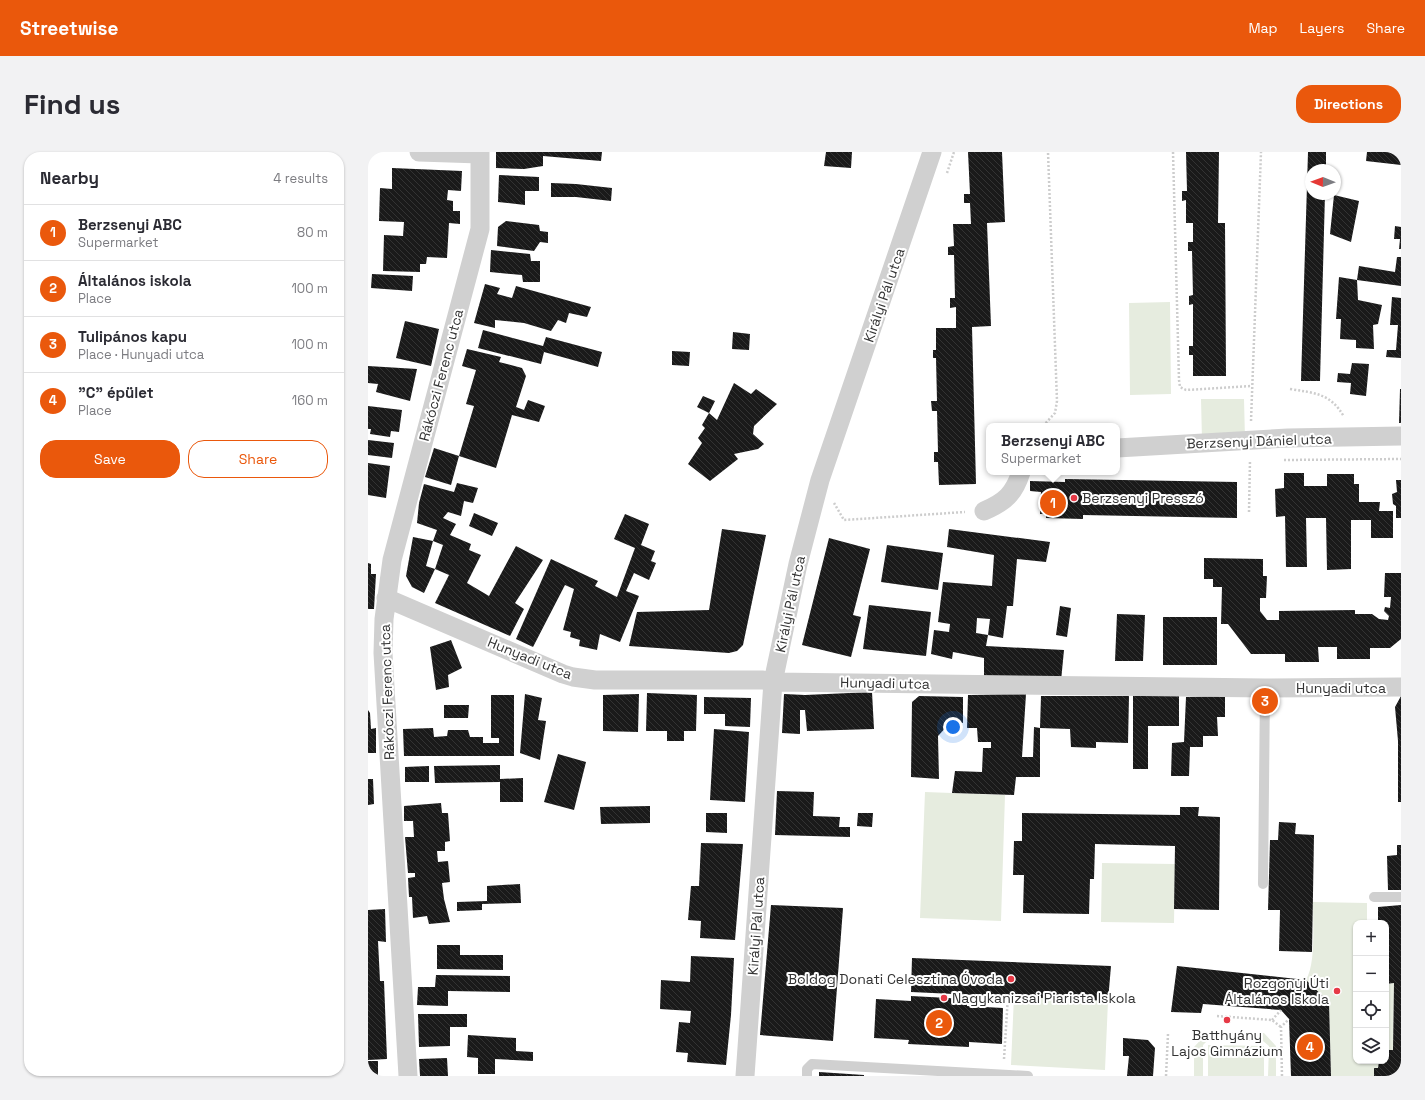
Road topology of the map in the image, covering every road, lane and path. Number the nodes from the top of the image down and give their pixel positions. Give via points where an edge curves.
1 (419, 152) edge
2 (1048, 152) edge
3 (1173, 152) edge
4 (1261, 152) edge
5 (480, 153) edge
6 (931, 159) edge
7 (1252, 386) junction
8 (1290, 389) dead end
9 (1046, 423) edge
10 (1401, 436) edge
11 (1353, 437) junction
12 (1250, 440) junction
13 (1120, 448) edge
14 (1020, 475) edge
15 (984, 511) joint
16 (1250, 512) dead end
17 (844, 520) dead end
18 (386, 598) junction
19 (773, 682) junction
20 (1401, 687) edge
21 (1265, 688) junction
22 (1263, 884) dead end
23 (1374, 897) dead end
24 (1401, 897) edge
25 (1008, 996) dead end
26 (1281, 1010) dead end
27 (1217, 1016) dead end
28 (1289, 1019) dead end
29 (1272, 1020) junction
30 (1281, 1028) junction
31 (1168, 1034) dead end
32 (1004, 1064) dead end
33 (408, 1076) edge
34 (745, 1076) edge
35 (807, 1076) edge
36 (1028, 1076) edge
37 (1166, 1076) edge
38 (1282, 1076) edge

1 - 5 street
2 - 9 path via 1057,401 1055,413
3 - 7 path via 1180,387 1186,390
4 - 7 path
5 - 18 street, Rákóczi Ferenc utca via 480,229 392,560
6 - 19 street, Királyi Pál utca via 820,480 798,564
7 - 12 path
8 - 11 path via 1317,393 1328,398 1343,416
10 - 11 street, Berzsenyi Dániel utca
11 - 12 street, Berzsenyi Dániel utca
12 - 13 street, Berzsenyi Dániel utca
12 - 16 path
14 - 15 street via 1017,485 1002,502
15 - 17 path
18 - 19 street, Hunyadi utca via 573,677 595,680
18 - 33 street, Rákóczi Ferenc utca via 383,653
19 - 21 street, Hunyadi utca
19 - 34 street, Királyi Pál utca
20 - 21 street, Hunyadi utca
21 - 22 lane
23 - 24 lane
25 - 32 path
26 - 29 path
27 - 29 path
28 - 30 path
29 - 30 path
30 - 38 path
31 - 37 path
35 - 36 lane via 807,1069 812,1064

